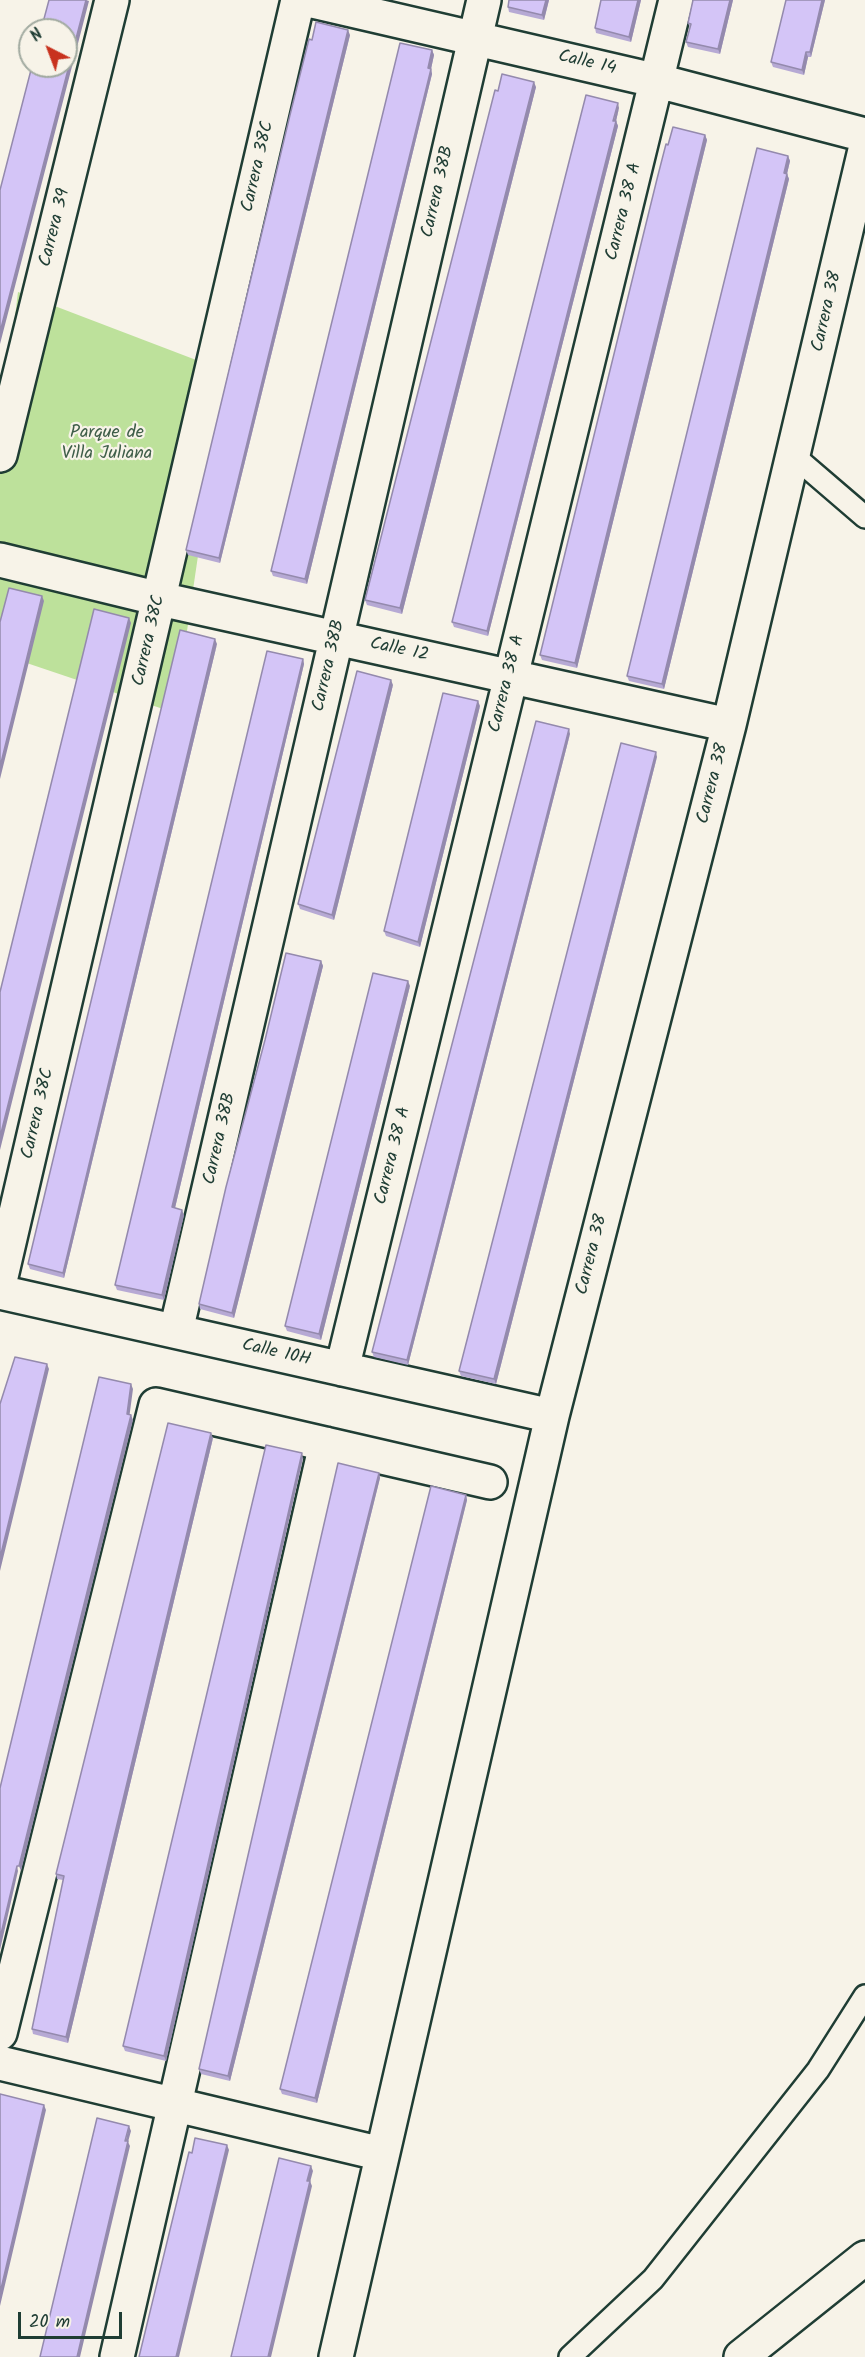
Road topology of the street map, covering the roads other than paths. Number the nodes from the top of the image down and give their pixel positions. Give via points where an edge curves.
1 (112, 0) edge
2 (298, 0) edge
3 (308, 0) edge
4 (484, 0) edge
5 (676, 0) edge
6 (475, 38) junction
7 (658, 81) junction
8 (865, 135) edge
9 (865, 150) edge
10 (0, 455) edge
11 (794, 456) junction
12 (865, 517) edge
13 (0, 560) edge
14 (160, 599) junction
15 (336, 638) junction
16 (510, 675) junction
17 (729, 725) junction
18 (0, 1281) edge
19 (0, 1292) edge
20 (176, 1331) junction
21 (342, 1369) junction
22 (552, 1416) junction
23 (326, 1444) junction
24 (490, 1482) dead end
25 (865, 1996) edge
26 (0, 2032) edge
27 (0, 2063) edge
28 (174, 2104) junction
29 (382, 2154) junction
30 (865, 2258) edge
31 (117, 2357) edge
32 (336, 2357) edge
33 (570, 2357) edge
34 (741, 2357) edge

1 - 10 street, Carrera 39
2 - 14 street, Carrera 38C
3 - 6 street, Calle 14
4 - 6 street, Carrera 38B
5 - 7 street, Carrera 38 A
6 - 7 street, Calle 14
6 - 15 street, Carrera 38B
7 - 8 street, Calle 14
7 - 16 street, Carrera 38 A
9 - 11 street, Carrera 38
11 - 12 lane
11 - 17 street, Carrera 38
13 - 14 street, Calle 12
14 - 15 street, Calle 12
14 - 18 street, Carrera 38C
15 - 16 street, Calle 12
15 - 20 street, Carrera 38B
16 - 17 street, Calle 12
16 - 21 street, Carrera 38 A
17 - 22 street, Carrera 38
19 - 20 street, Calle 10H
20 - 21 street, Calle 10H
21 - 22 street, Calle 10H
22 - 29 street, Carrera 38
23 - 24 street
23 - 26 street via 156,1406
23 - 28 street
25 - 33 lane via 818,2070 653,2279
27 - 28 street
28 - 29 street
28 - 31 street
29 - 32 street, Carrera 38
30 - 34 street

